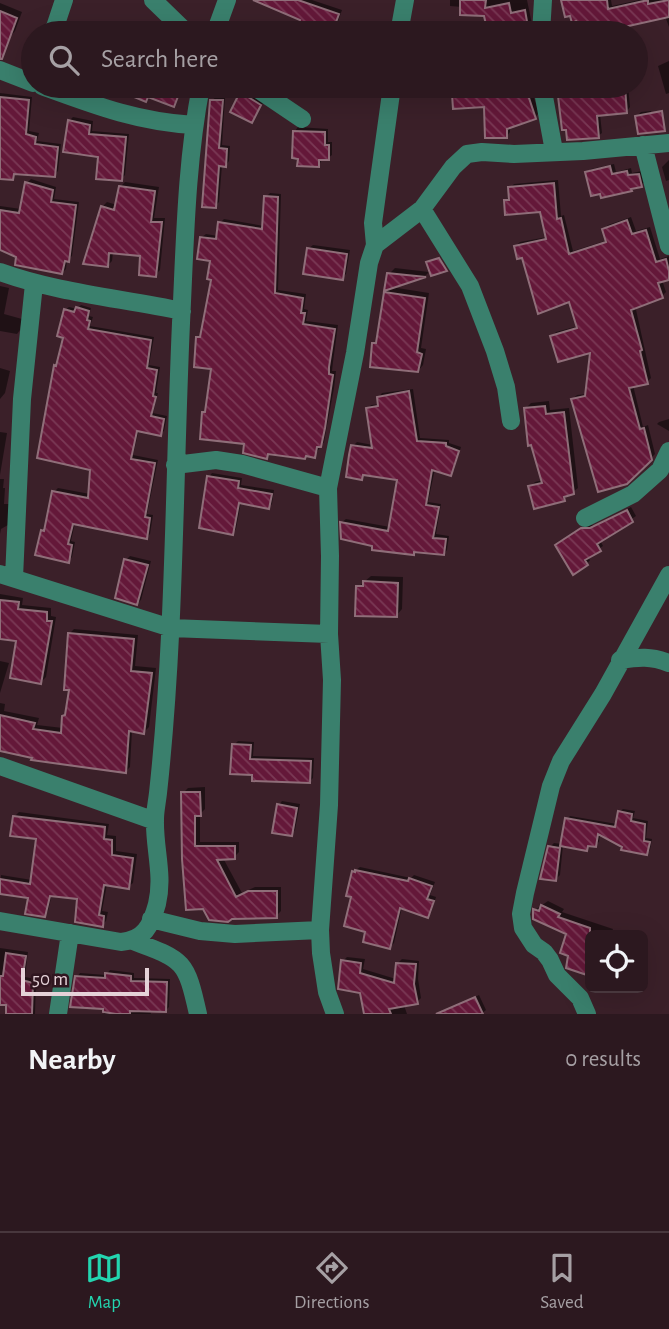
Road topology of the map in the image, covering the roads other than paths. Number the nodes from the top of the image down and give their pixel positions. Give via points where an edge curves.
1 (64, 0) edge
2 (153, 0) edge
3 (227, 0) edge
4 (405, 0) edge
5 (543, 0) edge
6 (57, 21) edge
7 (175, 21) edge
8 (219, 21) edge
9 (401, 21) edge
10 (542, 21) edge
11 (0, 70) edge
12 (21, 78) edge
13 (85, 98) edge
14 (199, 98) edge
15 (271, 98) edge
16 (390, 98) edge
17 (544, 98) edge
18 (302, 119) dead end
19 (194, 125) junction
20 (669, 143) edge
21 (643, 145) junction
22 (554, 151) junction
23 (422, 209) junction
24 (375, 245) junction
25 (669, 246) edge
26 (0, 272) edge
27 (34, 284) junction
28 (182, 311) junction
29 (511, 421) dead end
30 (669, 451) edge
31 (175, 465) junction
32 (328, 488) junction
33 (585, 518) dead end
34 (669, 575) edge
35 (7, 576) edge
36 (171, 628) junction
37 (329, 634) junction
38 (620, 660) junction
39 (669, 663) edge
40 (0, 766) edge
41 (155, 821) junction
42 (151, 919) junction
43 (0, 921) edge
44 (320, 930) junction
45 (70, 933) junction
46 (133, 941) junction
47 (199, 1013) edge
48 (58, 1014) edge
49 (335, 1014) edge
50 (587, 1014) edge

1 - 6 street
2 - 7 street
3 - 8 street
4 - 9 street
5 - 10 street
11 - 12 street
13 - 19 street via 135,118
14 - 19 street
15 - 18 street
16 - 24 street via 373,223
17 - 22 street
19 - 28 street
20 - 21 street
21 - 22 street
21 - 25 street
22 - 23 street via 467,154
23 - 24 street
23 - 29 street via 470,286 506,387
24 - 32 street
26 - 27 street
27 - 28 street
27 - 35 street
28 - 31 street
30 - 33 street via 660,470 633,494
31 - 32 street via 216,460
31 - 36 street
32 - 37 street
34 - 38 street
35 - 36 street
36 - 37 street
36 - 41 street
37 - 44 street via 329,805
38 - 39 street via 640,656
38 - 50 street via 551,786 521,914 528,938 580,998
40 - 41 street
41 - 42 street via 160,866
42 - 44 street via 235,934
42 - 46 street
43 - 45 street
44 - 49 street via 327,992
45 - 46 street
45 - 48 street
46 - 47 street via 180,962

